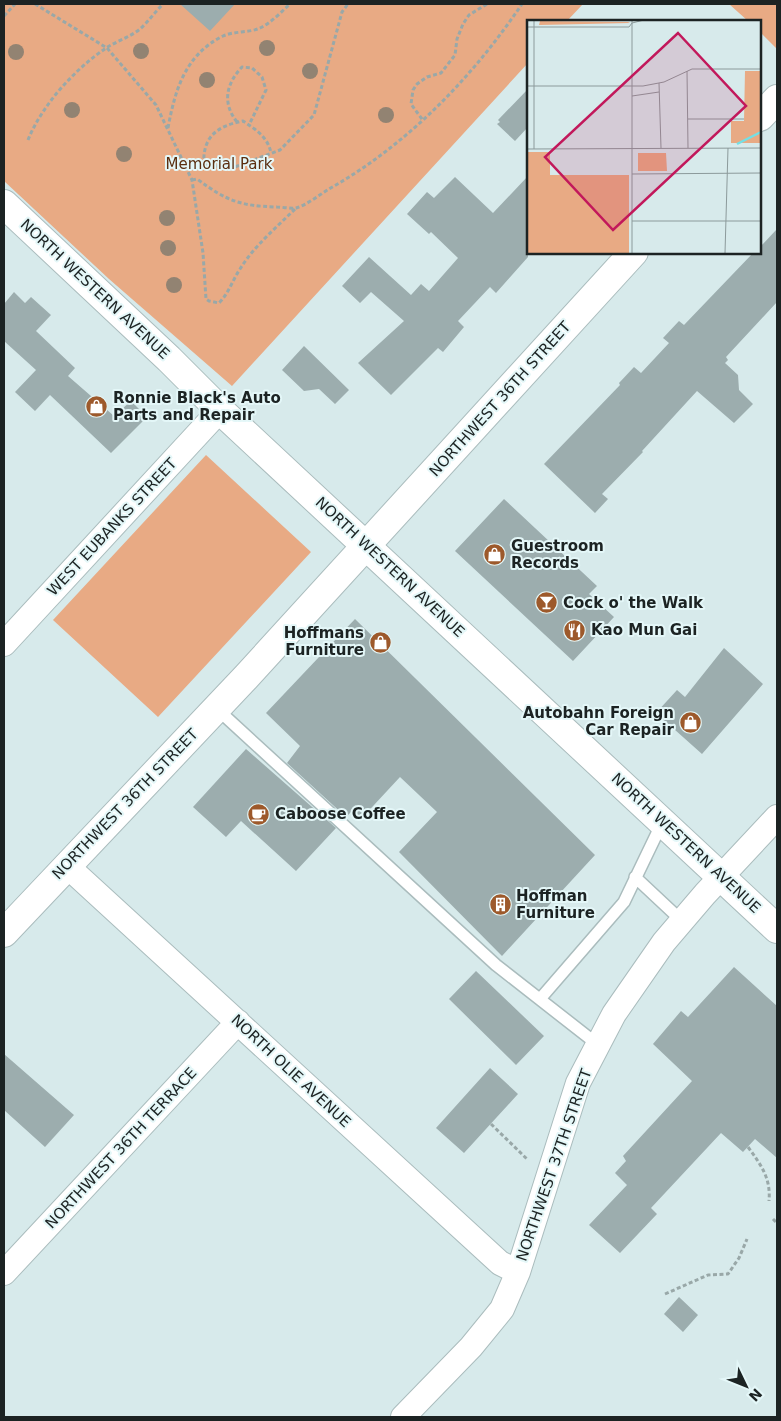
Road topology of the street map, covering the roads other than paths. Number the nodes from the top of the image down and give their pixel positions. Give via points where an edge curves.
1 (777, 99) edge
2 (761, 117) edge
3 (4, 204) edge
4 (632, 254) edge
5 (220, 410) junction
6 (366, 546) junction
7 (4, 644) edge
8 (216, 708) junction
9 (777, 817) edge
10 (663, 822) junction
11 (66, 865) junction
12 (635, 876) junction
13 (722, 877) junction
14 (682, 921) junction
15 (777, 928) edge
16 (4, 933) edge
17 (540, 999) junction
18 (238, 1022) junction
19 (597, 1044) junction
20 (518, 1272) junction
21 (4, 1274) edge
22 (403, 1417) edge

1 - 2 street
3 - 5 street, NORTH WESTERN AVENUE
4 - 6 street, NORTHWEST 36TH STREET
5 - 6 street, NORTH WESTERN AVENUE
5 - 7 street, WEST EUBANKS STREET
6 - 8 street, NORTHWEST 36TH STREET
6 - 10 street, NORTH WESTERN AVENUE
8 - 11 street, NORTHWEST 36TH STREET
8 - 17 lane via 496,965
9 - 13 street, NORTHWEST 37TH STREET
10 - 12 lane
10 - 13 street, NORTH WESTERN AVENUE
11 - 16 street, NORTHWEST 36TH STREET
11 - 18 street, NORTH OLIE AVENUE
12 - 14 lane
12 - 17 lane via 624,902
13 - 14 street, NORTHWEST 37TH STREET
13 - 15 street, NORTH WESTERN AVENUE
14 - 19 street, NORTHWEST 37TH STREET via 637,979
17 - 19 lane
18 - 20 street, NORTH OLIE AVENUE via 500,1263
18 - 21 street, NORTHWEST 36TH TERRACE
19 - 20 street, NORTHWEST 37TH STREET via 578,1083
20 - 22 street, NORTHWEST 37TH STREET via 511,1292 493,1322

